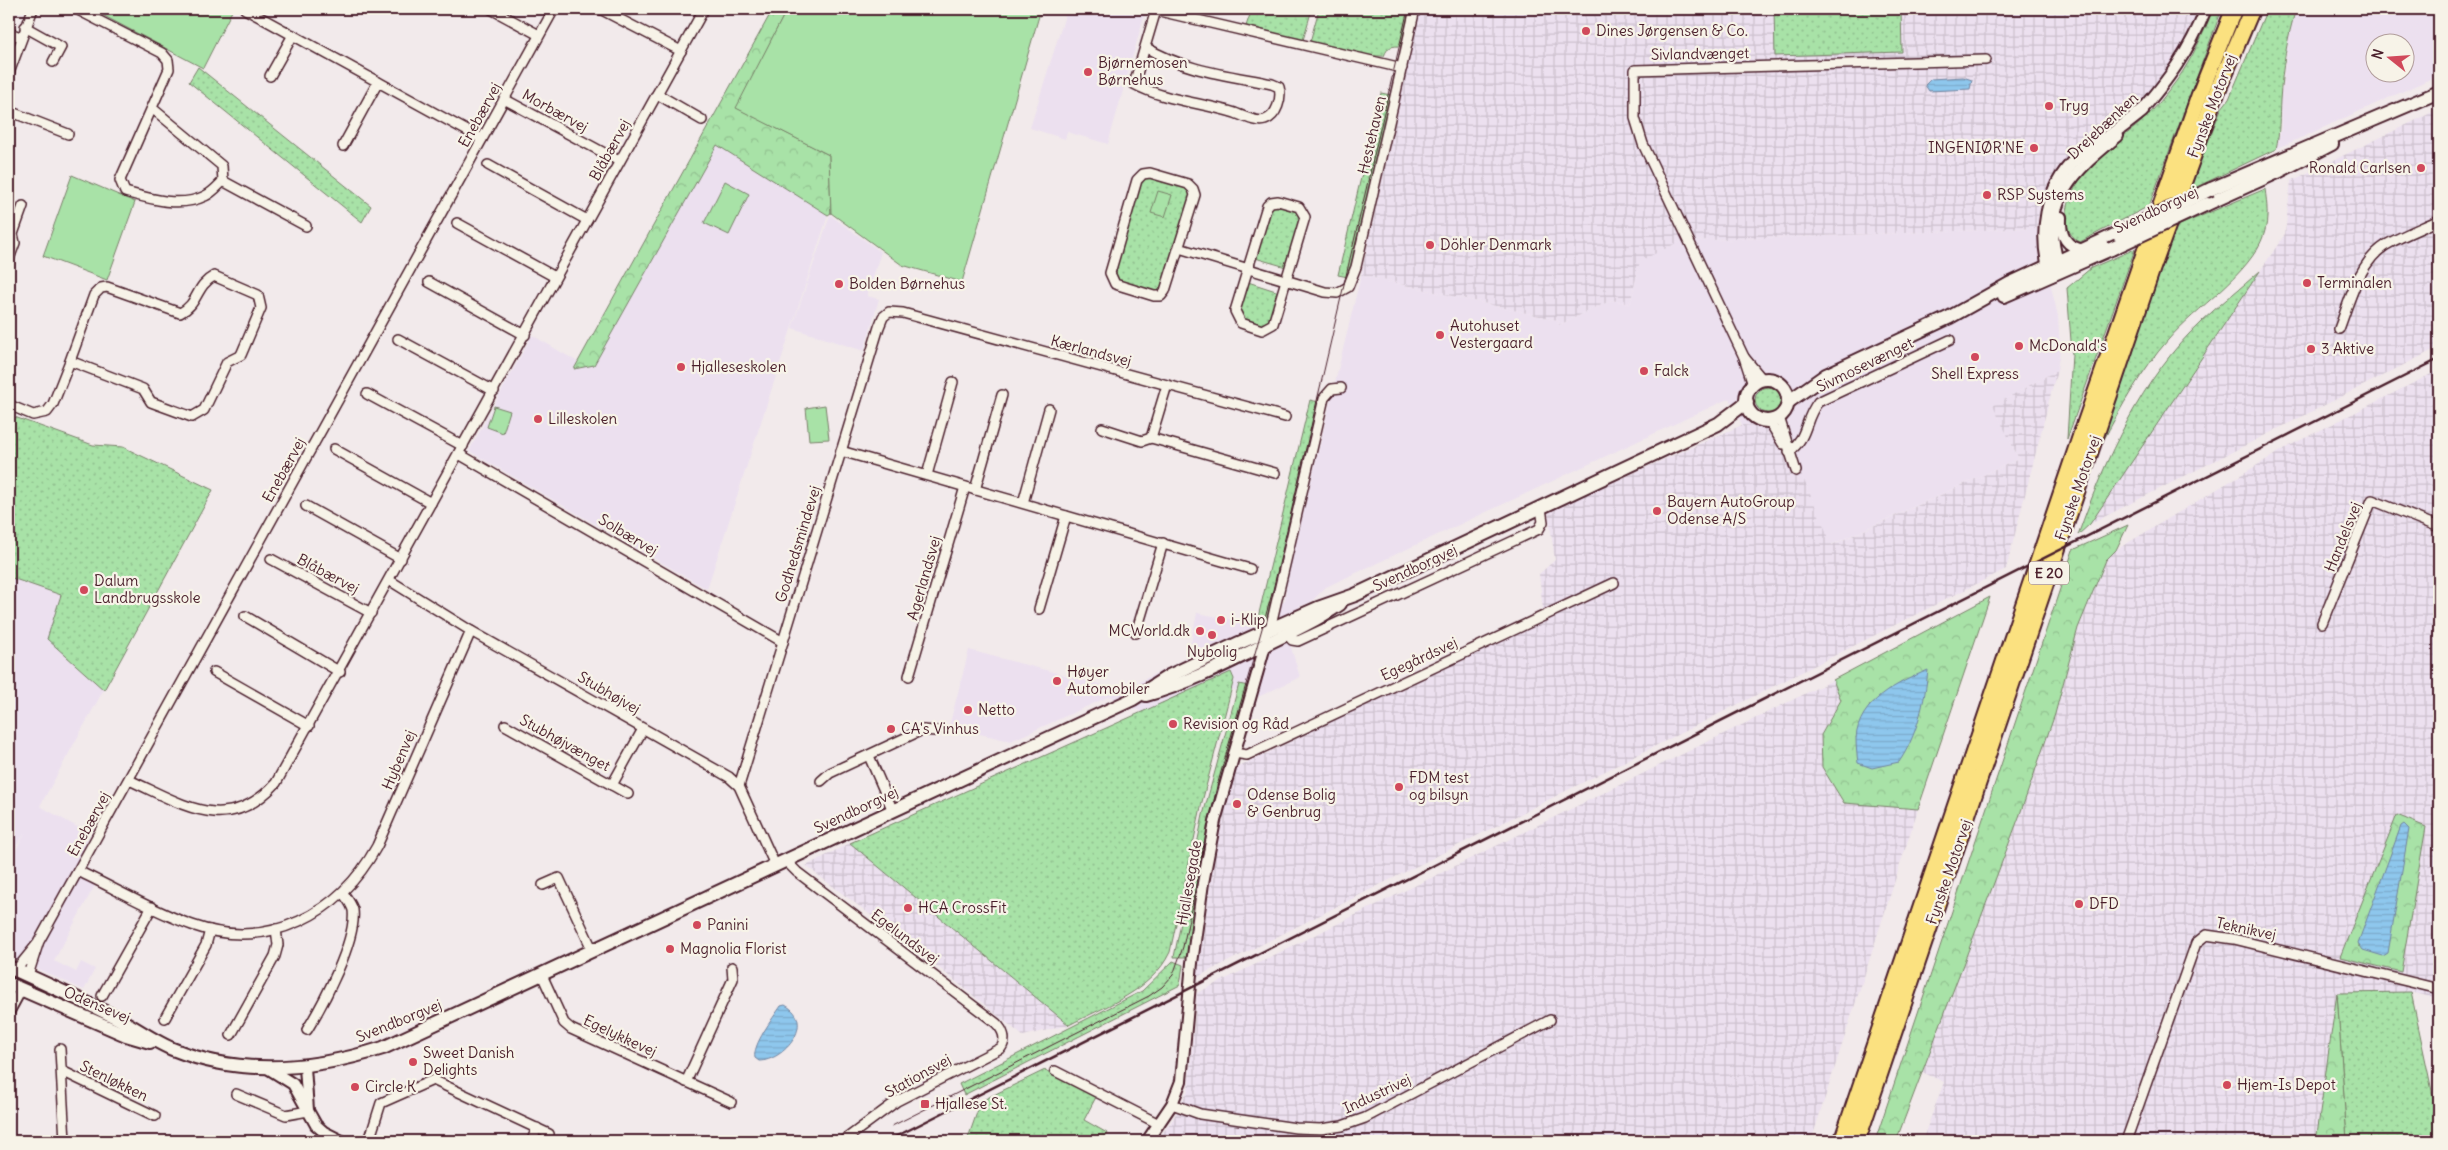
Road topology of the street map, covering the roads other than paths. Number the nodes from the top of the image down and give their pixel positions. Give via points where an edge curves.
1 (33, 9) edge
2 (76, 9) edge
3 (245, 9) edge
4 (491, 9) edge
5 (554, 9) edge
6 (600, 9) edge
7 (704, 9) edge
8 (1154, 9) edge
9 (1415, 9) edge
10 (2206, 9) edge
11 (2234, 9) edge
12 (2252, 9) edge
13 (25, 27) junction
14 (9, 33) edge
15 (293, 35) junction
16 (539, 35) junction
17 (21, 37) junction
18 (1145, 47) junction
19 (680, 51) junction
20 (1986, 60) dead end
21 (53, 62) dead end
22 (1402, 68) junction
23 (9, 72) edge
24 (270, 76) dead end
25 (378, 82) junction
26 (2439, 85) edge
27 (2439, 92) edge
28 (657, 94) junction
29 (504, 99) junction
30 (152, 108) junction
31 (2400, 108) junction
32 (9, 111) edge
33 (2142, 111) junction
34 (702, 120) dead end
35 (2371, 122) junction
36 (68, 134) dead end
37 (482, 139) junction
38 (343, 146) dead end
39 (619, 162) junction
40 (488, 165) dead end
41 (2074, 175) junction
42 (223, 181) junction
43 (23, 206) dead end
44 (587, 220) junction
45 (2439, 220) edge
46 (457, 222) dead end
47 (306, 226) dead end
48 (11, 230) edge
49 (1179, 248) junction
50 (2084, 250) junction
51 (9, 259) edge
52 (2053, 269) junction
53 (1248, 270) junction
54 (555, 277) junction
55 (429, 282) dead end
56 (1286, 282) junction
57 (889, 312) joint
58 (2339, 328) dead end
59 (525, 335) junction
60 (398, 339) dead end
61 (1950, 340) dead end
62 (70, 361) junction
63 (1826, 375) junction
64 (953, 382) dead end
65 (1758, 382) junction
66 (1167, 385) junction
67 (1782, 385) junction
68 (1341, 388) dead end
69 (494, 391) junction
70 (367, 394) dead end
71 (1002, 395) dead end
72 (1747, 402) junction
73 (1788, 402) junction
74 (9, 405) edge
75 (1050, 409) dead end
76 (1752, 415) junction
77 (1285, 417) dead end
78 (1774, 419) junction
79 (1718, 424) junction
80 (1102, 428) dead end
81 (1151, 438) junction
82 (334, 449) dead end
83 (461, 450) junction
84 (841, 451) junction
85 (1789, 452) junction
86 (1796, 471) dead end
87 (1275, 472) dead end
88 (927, 475) junction
89 (965, 487) junction
90 (975, 490) junction
91 (431, 504) junction
92 (1023, 504) junction
93 (306, 506) dead end
94 (1541, 508) junction
95 (1066, 516) junction
96 (2439, 527) edge
97 (1163, 543) junction
98 (401, 559) junction
99 (271, 560) dead end
100 (1250, 569) dead end
101 (389, 580) junction
102 (1614, 583) dead end
103 (1355, 595) junction
104 (1038, 609) dead end
105 (371, 613) junction
106 (245, 616) dead end
107 (2322, 623) dead end
108 (1270, 629) junction
109 (471, 631) junction
110 (1136, 633) dead end
111 (1287, 634) junction
112 (783, 642) junction
113 (1265, 645) junction
114 (214, 672) dead end
115 (340, 672) junction
116 (909, 676) dead end
117 (1133, 699) junction
118 (505, 725) dead end
119 (309, 726) junction
120 (643, 729) junction
121 (936, 731) dead end
122 (1234, 753) junction
123 (869, 756) junction
124 (129, 780) junction
125 (821, 782) dead end
126 (612, 785) junction
127 (739, 786) junction
128 (628, 794) dead end
129 (893, 811) junction
130 (780, 863) junction
131 (78, 871) junction
132 (543, 885) dead end
133 (342, 893) junction
134 (152, 907) junction
135 (276, 929) junction
136 (210, 930) junction
137 (38, 943) junction
138 (592, 951) junction
139 (732, 967) dead end
140 (542, 975) junction
141 (14, 978) edge
142 (2439, 989) edge
143 (102, 996) dead end
144 (9, 1011) edge
145 (165, 1018) dead end
146 (1550, 1020) dead end
147 (307, 1030) dead end
148 (231, 1035) dead end
149 (1004, 1038) joint
150 (60, 1049) dead end
151 (174, 1050) junction
152 (305, 1067) junction
153 (269, 1069) junction
154 (62, 1071) junction
155 (1055, 1071) dead end
156 (686, 1082) junction
157 (236, 1094) dead end
158 (731, 1102) dead end
159 (1172, 1104) junction
160 (308, 1111) junction
161 (155, 1116) dead end
162 (1159, 1124) junction
163 (537, 1128) junction
164 (550, 1134) dead end
165 (532, 1140) dead end
166 (65, 1141) edge
167 (342, 1141) edge
168 (369, 1141) edge
169 (843, 1141) edge
170 (1147, 1141) edge
171 (1842, 1141) edge
172 (1857, 1141) edge
173 (2126, 1141) edge

1 - 13 street
2 - 30 street via 162,53 168,60 169,68
3 - 15 street
4 - 16 street
5 - 16 street, Enebærvej
6 - 19 street
7 - 19 street, Blåbærvej
8 - 18 street
8 - 22 street
9 - 22 street, Hestehaven
10 - 33 street, Drejebænken via 2184,56 2161,91
11 - 171 highway, Fynske Motorvej / E 20 via 2199,96 2080,435
12 - 172 highway, Fynske Motorvej / E 20 via 2213,102 2152,269
13 - 17 street
13 - 21 street via 61,47
14 - 17 street
15 - 24 street
15 - 25 street
16 - 29 street, Enebærvej
17 - 23 street
18 - 18 street via 1134,84 1150,92 1256,120 1265,120 1272,115 1280,101 1279,87 1272,84 1187,66 1167,60
19 - 28 street, Blåbærvej
20 - 65 street, Sivlandvænget via 1635,70 1635,118 1643,144
22 - 56 street, Hestehaven via 1356,267 1348,287 1337,293
25 - 37 street
25 - 38 street
26 - 31 main road, Svendborgvej
27 - 31 main road, Svendborgvej
28 - 34 street
28 - 39 street, Blåbærvej
29 - 37 street, Enebærvej
29 - 39 street, Morbærvej
30 - 42 street via 222,166
30 - 42 street via 120,180 125,192 158,201 191,201 206,196
31 - 35 main road, Svendborgvej
32 - 36 street
33 - 41 street, Drejebænken via 2130,126
33 - 52 main road via 2082,153 2063,174 2046,218 2045,250
35 - 50 main road, Svendborgvej, bridge via 2211,189
35 - 52 main road, Svendborgvej, bridge via 2317,153 2111,250
37 - 124 street, Enebærvej
39 - 44 street, Blåbærvej
40 - 44 street
41 - 50 street via 2061,212 2060,227 2069,245
41 - 52 street, Drejebænken via 2056,209
42 - 47 street
43 - 48 street
44 - 54 street, Blåbærvej
45 - 58 street via 2385,246 2374,256 2362,272
46 - 54 street
48 - 51 street via 15,243
49 - 49 street via 1161,296 1115,284 1111,279 1137,180 1143,174 1188,184 1193,189 1195,195
49 - 53 street, Hestehaven
50 - 52 main road, Svendborgvej
52 - 63 main road, Svendborgvej
53 - 56 street, Hestehaven
53 - 56 street via 1235,311 1240,323 1262,330 1273,324
53 - 56 street via 1267,206 1278,201 1299,207 1305,217
54 - 59 street, Blåbærvej
55 - 59 street
57 - 66 street, Kærlandsvej via 903,313
57 - 84 street, Godhedsmindevej via 879,327
59 - 69 street, Blåbærvej
60 - 69 street
61 - 85 street, Sivmosevænget via 1818,402 1810,412 1800,442
62 - 62 street via 143,389 151,402 192,417 204,410 227,362 241,355 261,308 258,295 214,276 204,281 191,308 180,313 107,287 101,288 94,295
62 - 74 street via 47,412 33,414
63 - 67 main road, Svendborgvej
63 - 73 main road, Svendborgvej
64 - 88 street
65 - 67 main road via 1770,380
65 - 72 main road via 1748,392
66 - 77 street, Kærlandsvej
66 - 81 street
67 - 73 main road
68 - 108 street via 1332,389 1324,398
69 - 83 street, Blåbærvej
70 - 83 street
71 - 90 street
72 - 76 main road
72 - 79 main road, Svendborgvej
73 - 78 main road via 1785,412
75 - 92 street
76 - 78 main road via 1762,421
76 - 79 main road, Svendborgvej
78 - 85 street
79 - 94 main road, Svendborgvej
80 - 81 street via 1142,440
81 - 87 street
82 - 91 street
83 - 91 street, Blåbærvej
83 - 112 street, Solbærvej
84 - 88 street
84 - 112 street, Godhedsmindevej
85 - 86 street
88 - 89 street
89 - 90 street
89 - 116 street, Agerlandsvej
90 - 92 street
91 - 98 street, Blåbærvej
92 - 95 street
93 - 98 street
94 - 103 main road, Svendborgvej
94 - 111 street, Svendborgvej via 1543,522 1539,529 1298,641
95 - 97 street
95 - 104 street
96 - 107 street, Handelsvej via 2372,500
97 - 100 street
97 - 110 street
98 - 101 street, Blåbærvej
99 - 105 street, Blåbærvej
101 - 105 street, Blåbærvej
101 - 109 street, Stubhøjvej
102 - 122 street, Egegårdsvej via 1247,755
103 - 108 main road, Svendborgvej
103 - 111 main road, Svendborgvej via 1322,617
105 - 115 street, Blåbærvej
106 - 115 street
108 - 113 street, Hjallesegade
108 - 117 main road, Svendborgvej via 1170,676
109 - 120 street, Stubhøjvej
109 - 133 street, Hybenvej via 377,846 357,878
111 - 113 main road, Svendborgvej
112 - 127 street, Godhedsmindevej
113 - 117 main road, Svendborgvej via 1175,687
113 - 122 street, Hjallesegade
114 - 119 street
115 - 119 street, Blåbærvej
117 - 129 main road, Svendborgvej
118 - 126 street, Stubhøjvænget
119 - 124 street, Blåbærvej via 276,783 266,795 240,810 217,813 194,810
120 - 126 street, Stubhøjvænget
120 - 127 street, Stubhøjvej via 729,777
121 - 123 street via 922,730
122 - 159 street, Hjallesegade via 1203,883 1181,1081
123 - 125 street via 830,773
123 - 129 street
124 - 131 street, Enebærvej
126 - 128 street, Stubhøjvænget
127 - 130 street, Stubhøjvej
129 - 130 main road, Svendborgvej
130 - 138 main road, Svendborgvej
130 - 149 street, Egelundsvej via 797,872 996,1023
131 - 134 street, Hybenvej
131 - 137 street, Enebærvej
132 - 138 street via 559,878
133 - 135 street, Hybenvej via 300,922
133 - 147 street via 351,904 352,924 337,973
134 - 136 street, Hybenvej
134 - 143 street
135 - 136 street, Hybenvej via 233,933
135 - 148 street via 278,945 275,956
136 - 145 street via 206,945
137 - 141 street, Enebærvej
137 - 141 street, Enebærvej
138 - 140 main road, Svendborgvej
139 - 156 street via 733,979
140 - 152 main road, Svendborgvej via 383,1048
140 - 156 street, Egelykkevej via 564,1023 571,1029
141 - 144 street
141 - 151 main road, Odensevej via 126,1035
141 - 151 main road, Svendborgvej via 88,1010 116,1017
142 - 173 street, Teknikvej via 2206,934 2196,943
146 - 159 street, Industrivej via 1365,1118 1342,1126 1296,1128 1200,1114
149 - 169 street, Stationsvej via 998,1049 897,1101
150 - 154 street, Stenløkken
151 - 153 main road, Svendborgvej via 222,1063
152 - 153 main road, Svendborgvej
152 - 160 street
153 - 160 street via 293,1084
154 - 161 street, Stenløkken
154 - 166 street, Stenløkken
155 - 162 street
156 - 158 street, Egelykkevej
157 - 160 street via 286,1115
159 - 162 street, Hjallesegade
160 - 167 street via 316,1125
162 - 170 street, Hjallesegade
163 - 164 street
163 - 165 street
163 - 168 street via 433,1080 381,1103

